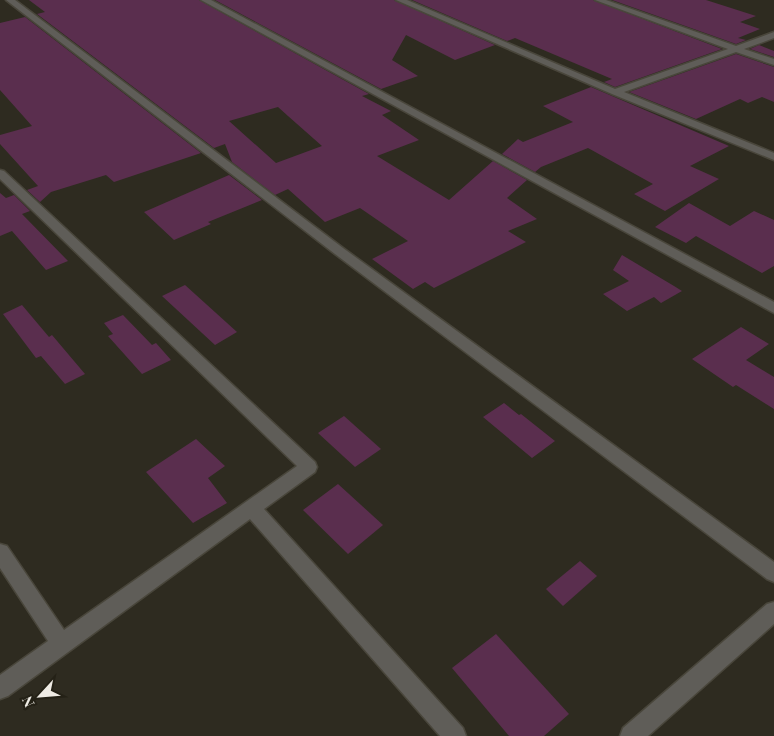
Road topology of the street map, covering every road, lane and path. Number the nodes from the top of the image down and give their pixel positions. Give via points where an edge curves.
1 (10, 0) edge
2 (205, 0) edge
3 (400, 0) edge
4 (599, 0) edge
5 (774, 36) edge
6 (737, 49) junction
7 (774, 62) edge
8 (616, 92) junction
9 (774, 157) edge
10 (0, 173) edge
11 (774, 308) edge
12 (252, 508) junction
13 (0, 552) edge
14 (774, 574) edge
15 (774, 611) edge
16 (62, 644) junction
17 (0, 688) edge
18 (455, 736) edge
19 (632, 736) edge

1 - 14 street via 338,251
2 - 11 street
3 - 8 street
4 - 6 street
5 - 6 street
6 - 7 street
6 - 8 street
8 - 9 street
10 - 12 street via 309,467
12 - 16 street
12 - 18 street
13 - 16 street
15 - 19 street
16 - 17 street

